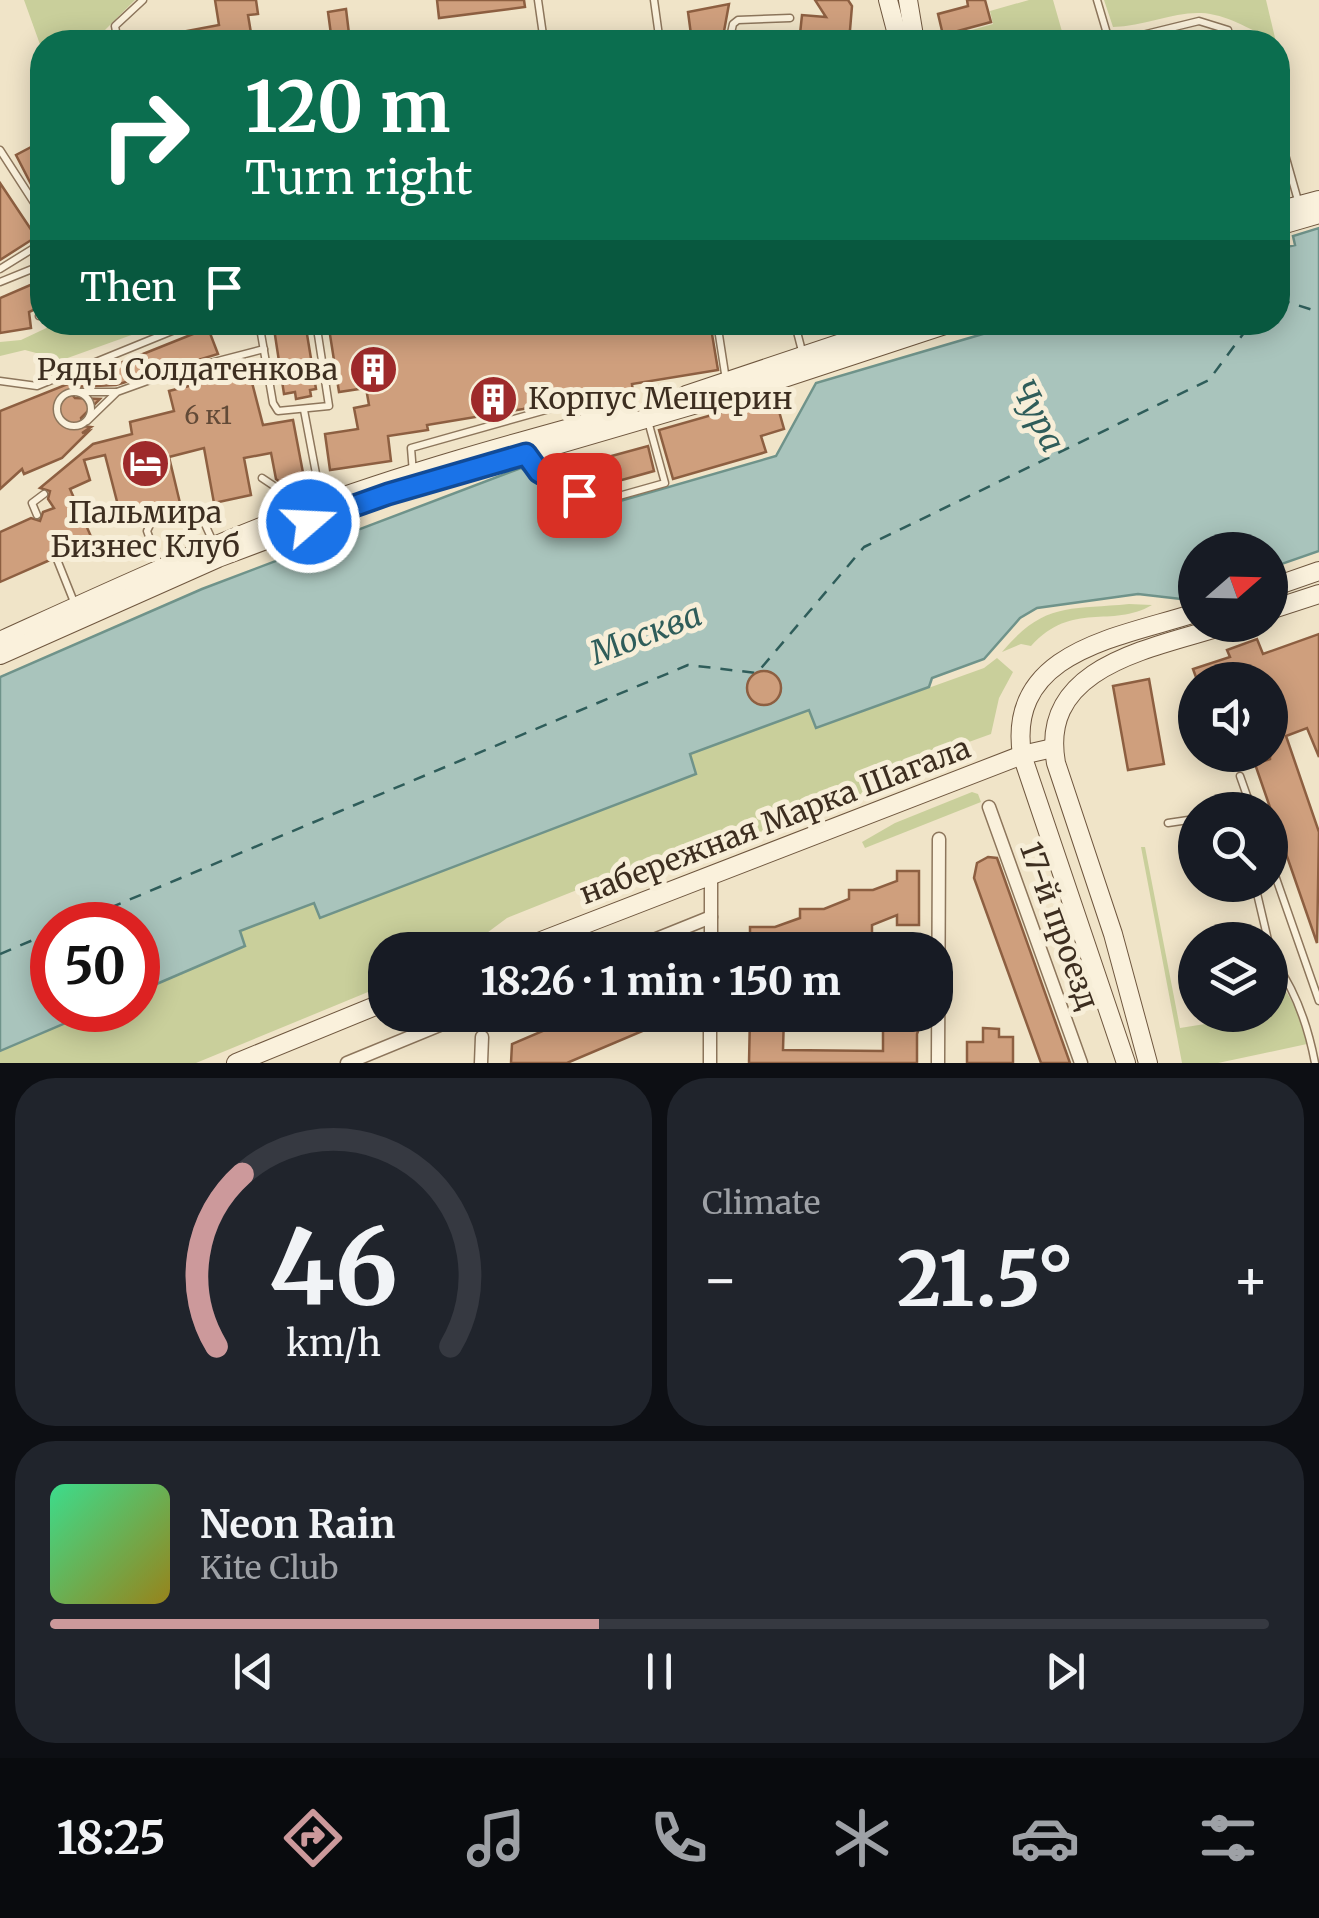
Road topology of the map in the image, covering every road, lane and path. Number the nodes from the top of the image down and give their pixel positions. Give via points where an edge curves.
1 (143, 0) edge
2 (538, 0) edge
3 (654, 0) edge
4 (888, 0) edge
5 (908, 0) edge
6 (1097, 0) edge
7 (790, 18) dead end
8 (116, 30) edge
9 (542, 30) edge
10 (658, 30) edge
11 (732, 30) edge
12 (896, 30) edge
13 (914, 30) edge
14 (1106, 30) edge
15 (1162, 30) edge
16 (1228, 30) dead end
17 (0, 150) edge
18 (1290, 173) edge
19 (30, 197) edge
20 (1319, 200) edge
21 (1299, 205) junction
22 (1290, 208) edge
23 (1319, 214) edge
24 (1290, 222) edge
25 (30, 250) edge
26 (0, 268) edge
27 (30, 270) edge
28 (0, 282) edge
29 (162, 335) edge
30 (261, 335) edge
31 (318, 335) edge
32 (719, 335) edge
33 (798, 335) edge
34 (868, 335) edge
35 (912, 335) edge
36 (264, 349) junction
37 (803, 358) junction
38 (0, 380) edge
39 (726, 382) junction
40 (75, 392) junction
41 (117, 392) junction
42 (304, 410) junction
43 (647, 418) junction
44 (87, 421) junction
45 (526, 454) junction
46 (262, 478) dead end
47 (415, 480) junction
48 (44, 494) dead end
49 (324, 510) junction
50 (294, 514) junction
51 (37, 515) dead end
52 (214, 546) junction
53 (56, 557) dead end
54 (1319, 571) edge
55 (163, 574) junction
56 (1288, 582) edge
57 (1319, 594) edge
58 (1288, 604) edge
59 (78, 612) junction
60 (1178, 618) edge
61 (0, 641) edge
62 (1178, 641) edge
63 (0, 655) edge
64 (1053, 748) junction
65 (1022, 755) junction
66 (1240, 776) dead end
67 (1246, 792) edge
68 (989, 807) dead end
69 (1178, 822) edge
70 (1168, 824) dead end
71 (939, 839) dead end
72 (711, 875) junction
73 (1286, 902) edge
74 (711, 917) junction
75 (564, 932) edge
76 (673, 932) edge
77 (711, 932) edge
78 (1288, 984) edge
79 (1317, 985) edge
80 (1319, 1000) edge
81 (368, 1009) edge
82 (423, 1032) edge
83 (710, 1032) edge
84 (482, 1037) dead end
85 (258, 1058) edge
86 (236, 1063) edge
87 (348, 1063) edge
88 (482, 1063) edge
89 (710, 1063) edge
90 (938, 1063) edge
91 (1081, 1063) edge
92 (1126, 1063) edge
93 (1148, 1063) edge
94 (1315, 1063) edge

1 - 8 lane
2 - 9 lane
3 - 10 lane
4 - 12 main road
5 - 13 main road
6 - 14 lane
7 - 11 lane via 738,20
15 - 16 lane via 1198,21
17 - 19 lane
18 - 21 lane
20 - 21 main road
21 - 22 main road
23 - 24 main road
25 - 26 lane
27 - 28 lane
29 - 38 lane via 36,386
30 - 36 lane
31 - 42 lane via 329,406
32 - 39 lane
33 - 37 lane
34 - 37 main road
35 - 43 main road
36 - 41 lane
36 - 42 lane via 275,408
37 - 39 main road
39 - 47 main road
40 - 41 lane
40 - 44 lane via 91,406
40 - 44 lane via 61,398 60,420 74,427
41 - 44 lane
42 - 49 lane
43 - 45 main road
43 - 45 lane via 665,483 594,503 539,472
45 - 47 main road
46 - 50 lane via 286,494
47 - 49 main road
48 - 51 lane via 32,504
49 - 50 main road
49 - 55 main road
50 - 52 main road
52 - 55 main road
52 - 55 lane via 199,511 152,521 148,531
53 - 59 lane
54 - 56 main road
55 - 59 main road
57 - 58 main road
59 - 61 main road
59 - 63 main road
60 - 65 main road via 1082,648 1052,667 1023,715
62 - 64 main road via 1087,676 1061,708
64 - 65 main road, набережная Марка Шагала
64 - 93 main road
65 - 72 main road, набережная Марка Шагала
65 - 92 main road
66 - 67 lane
68 - 91 street, 17-й проезд
69 - 70 lane
71 - 90 street
72 - 74 street
72 - 75 main road, набережная Марка Шагала
73 - 79 lane
74 - 76 street
74 - 77 street
78 - 94 lane
79 - 80 lane
81 - 85 main road
82 - 87 street
83 - 89 street
84 - 88 street
85 - 86 main road

